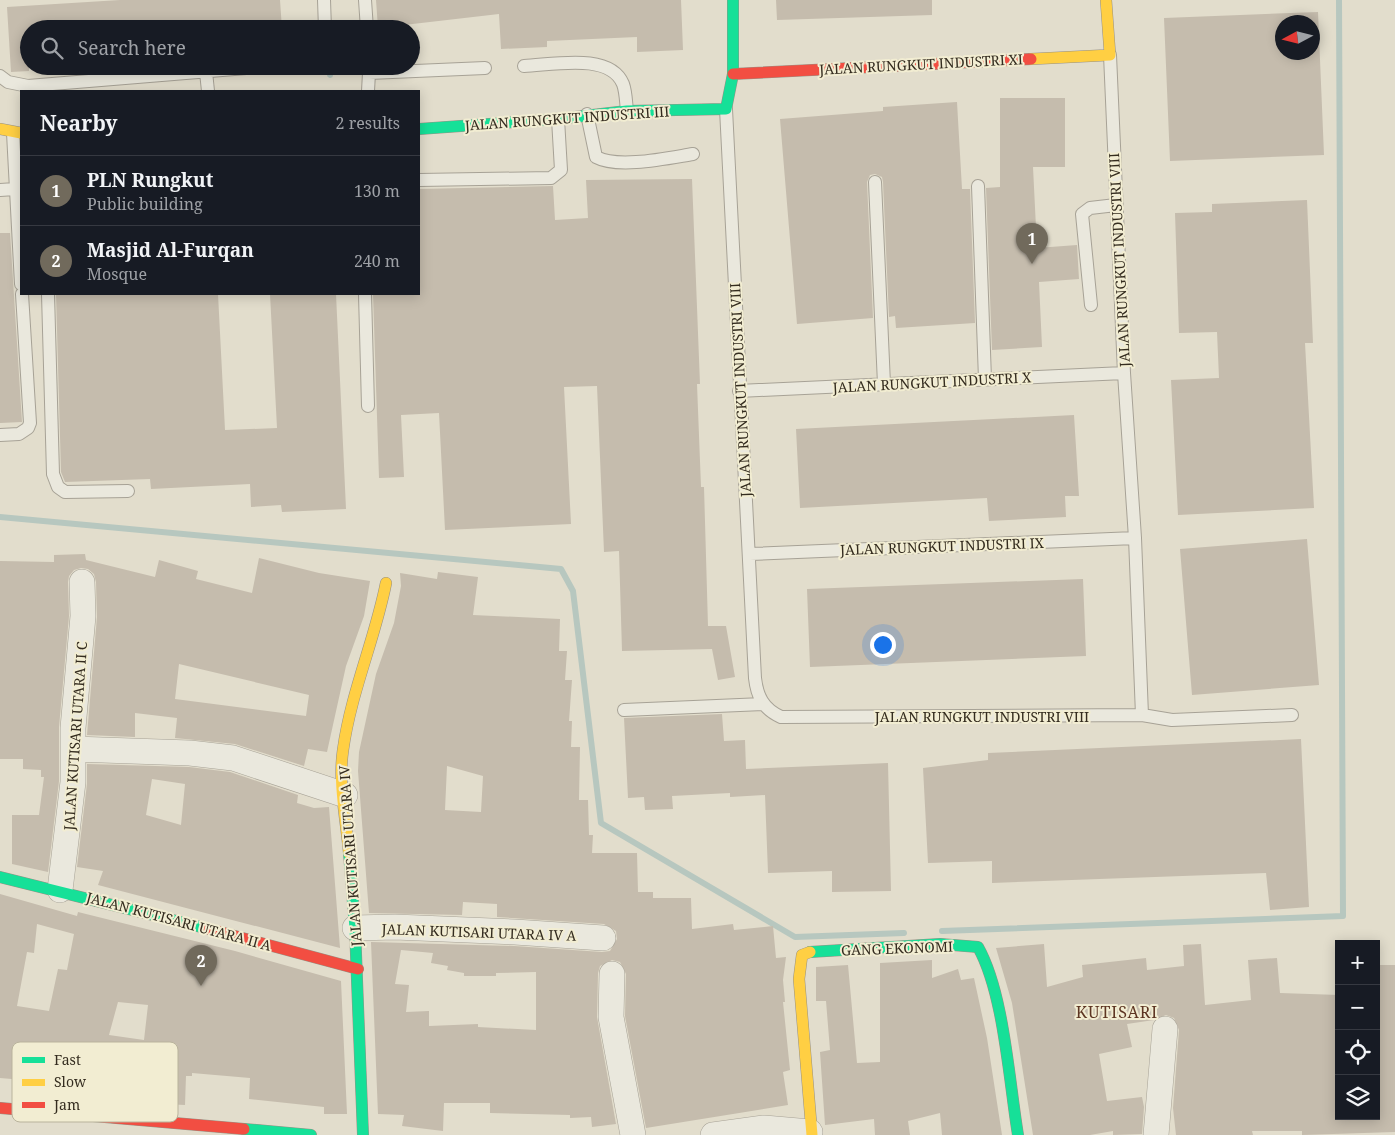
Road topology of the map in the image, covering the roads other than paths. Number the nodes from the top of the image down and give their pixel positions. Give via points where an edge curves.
1 (324, 0) edge
2 (365, 0) edge
3 (733, 0) edge
4 (1106, 0) edge
5 (325, 20) edge
6 (366, 20) edge
7 (1110, 55) junction
8 (524, 66) dead end
9 (485, 68) dead end
10 (420, 69) edge
11 (733, 74) junction
12 (168, 75) edge
13 (206, 75) edge
14 (369, 75) edge
15 (0, 76) edge
16 (208, 90) edge
17 (368, 90) edge
18 (726, 109) junction
19 (627, 111) junction
20 (587, 114) junction
21 (558, 119) junction
22 (0, 129) edge
23 (420, 129) edge
24 (17, 133) edge
25 (693, 154) dead end
26 (420, 180) edge
27 (875, 182) dead end
28 (978, 186) dead end
29 (15, 189) junction
30 (0, 190) edge
31 (1116, 205) junction
32 (20, 268) edge
33 (22, 295) edge
34 (48, 295) edge
35 (364, 295) edge
36 (1091, 305) dead end
37 (1124, 373) junction
38 (985, 379) junction
39 (884, 384) junction
40 (740, 391) junction
41 (368, 406) dead end
42 (0, 435) edge
43 (128, 491) dead end
44 (1135, 538) junction
45 (750, 554) junction
46 (82, 582) dead end
47 (386, 583) dead end
48 (763, 704) junction
49 (624, 710) dead end
50 (1142, 715) junction
51 (1292, 715) dead end
52 (73, 749) junction
53 (346, 795) junction
54 (0, 876) edge
55 (60, 890) junction
56 (355, 928) junction
57 (603, 938) dead end
58 (358, 969) junction
59 (612, 974) dead end
60 (1164, 1029) dead end
61 (146, 1122) edge
62 (261, 1133) edge
63 (811, 1133) edge
64 (311, 1135) edge
65 (363, 1135) edge
66 (633, 1135) edge
67 (713, 1135) edge
68 (1018, 1135) edge
69 (1156, 1135) edge

1 - 5 lane
2 - 6 lane
3 - 11 street
4 - 7 street
7 - 11 street, JALAN RUNGKUT INDUSTRI XI
7 - 31 lane, JALAN RUNGKUT INDUSTRI VIII
8 - 19 lane via 597,63 613,70 624,84
9 - 10 lane
11 - 18 street
12 - 15 lane via 28,86 8,82
13 - 16 lane
14 - 17 lane
18 - 19 street, JALAN RUNGKUT INDUSTRI III
18 - 40 lane, JALAN RUNGKUT INDUSTRI VIII
19 - 20 street, JALAN RUNGKUT INDUSTRI III
20 - 21 street, JALAN RUNGKUT INDUSTRI III
20 - 25 lane via 596,158 605,162 655,160
21 - 23 street, JALAN RUNGKUT INDUSTRI III
21 - 26 lane via 561,170 551,178
22 - 24 street
24 - 29 lane
27 - 39 lane
28 - 38 lane
29 - 30 lane
29 - 32 lane
31 - 36 lane via 1090,208 1082,214
31 - 37 lane, JALAN RUNGKUT INDUSTRI VIII
33 - 42 lane via 30,423 20,434
34 - 43 lane via 53,474 58,488 65,492
35 - 41 lane
37 - 38 lane, JALAN RUNGKUT INDUSTRI X
37 - 44 lane, JALAN RUNGKUT INDUSTRI VIII
38 - 39 lane, JALAN RUNGKUT INDUSTRI X
39 - 40 lane, JALAN RUNGKUT INDUSTRI X
40 - 45 lane, JALAN RUNGKUT INDUSTRI VIII
44 - 45 lane, JALAN RUNGKUT INDUSTRI IX
44 - 50 lane, JALAN RUNGKUT INDUSTRI VIII
45 - 48 lane, JALAN RUNGKUT INDUSTRI VIII via 756,691
46 - 52 street, JALAN KUTISARI UTARA II C via 83,616 72,728
47 - 53 street, JALAN KUTISARI UTARA IV via 379,620 360,670 343,750
48 - 49 lane
48 - 50 lane, JALAN RUNGKUT INDUSTRI VIII via 780,717
50 - 51 lane via 1172,720
52 - 53 street via 190,753 233,758
52 - 55 street, JALAN KUTISARI UTARA II C via 69,825
53 - 56 street, JALAN KUTISARI UTARA IV
54 - 55 street, JALAN KUTISARI UTARA II A
55 - 58 street, JALAN KUTISARI UTARA II A
56 - 57 street, JALAN KUTISARI UTARA IV A via 395,927
56 - 58 street, JALAN KUTISARI UTARA IV
58 - 65 street, JALAN KUTISARI UTARA IV
59 - 66 street via 612,1017
60 - 69 street
61 - 62 street
62 - 64 street
63 - 67 street via 764,1128
63 - 68 street, GANG EKONOMI via 799,978 802,955 876,946 940,944 978,948 986,957

